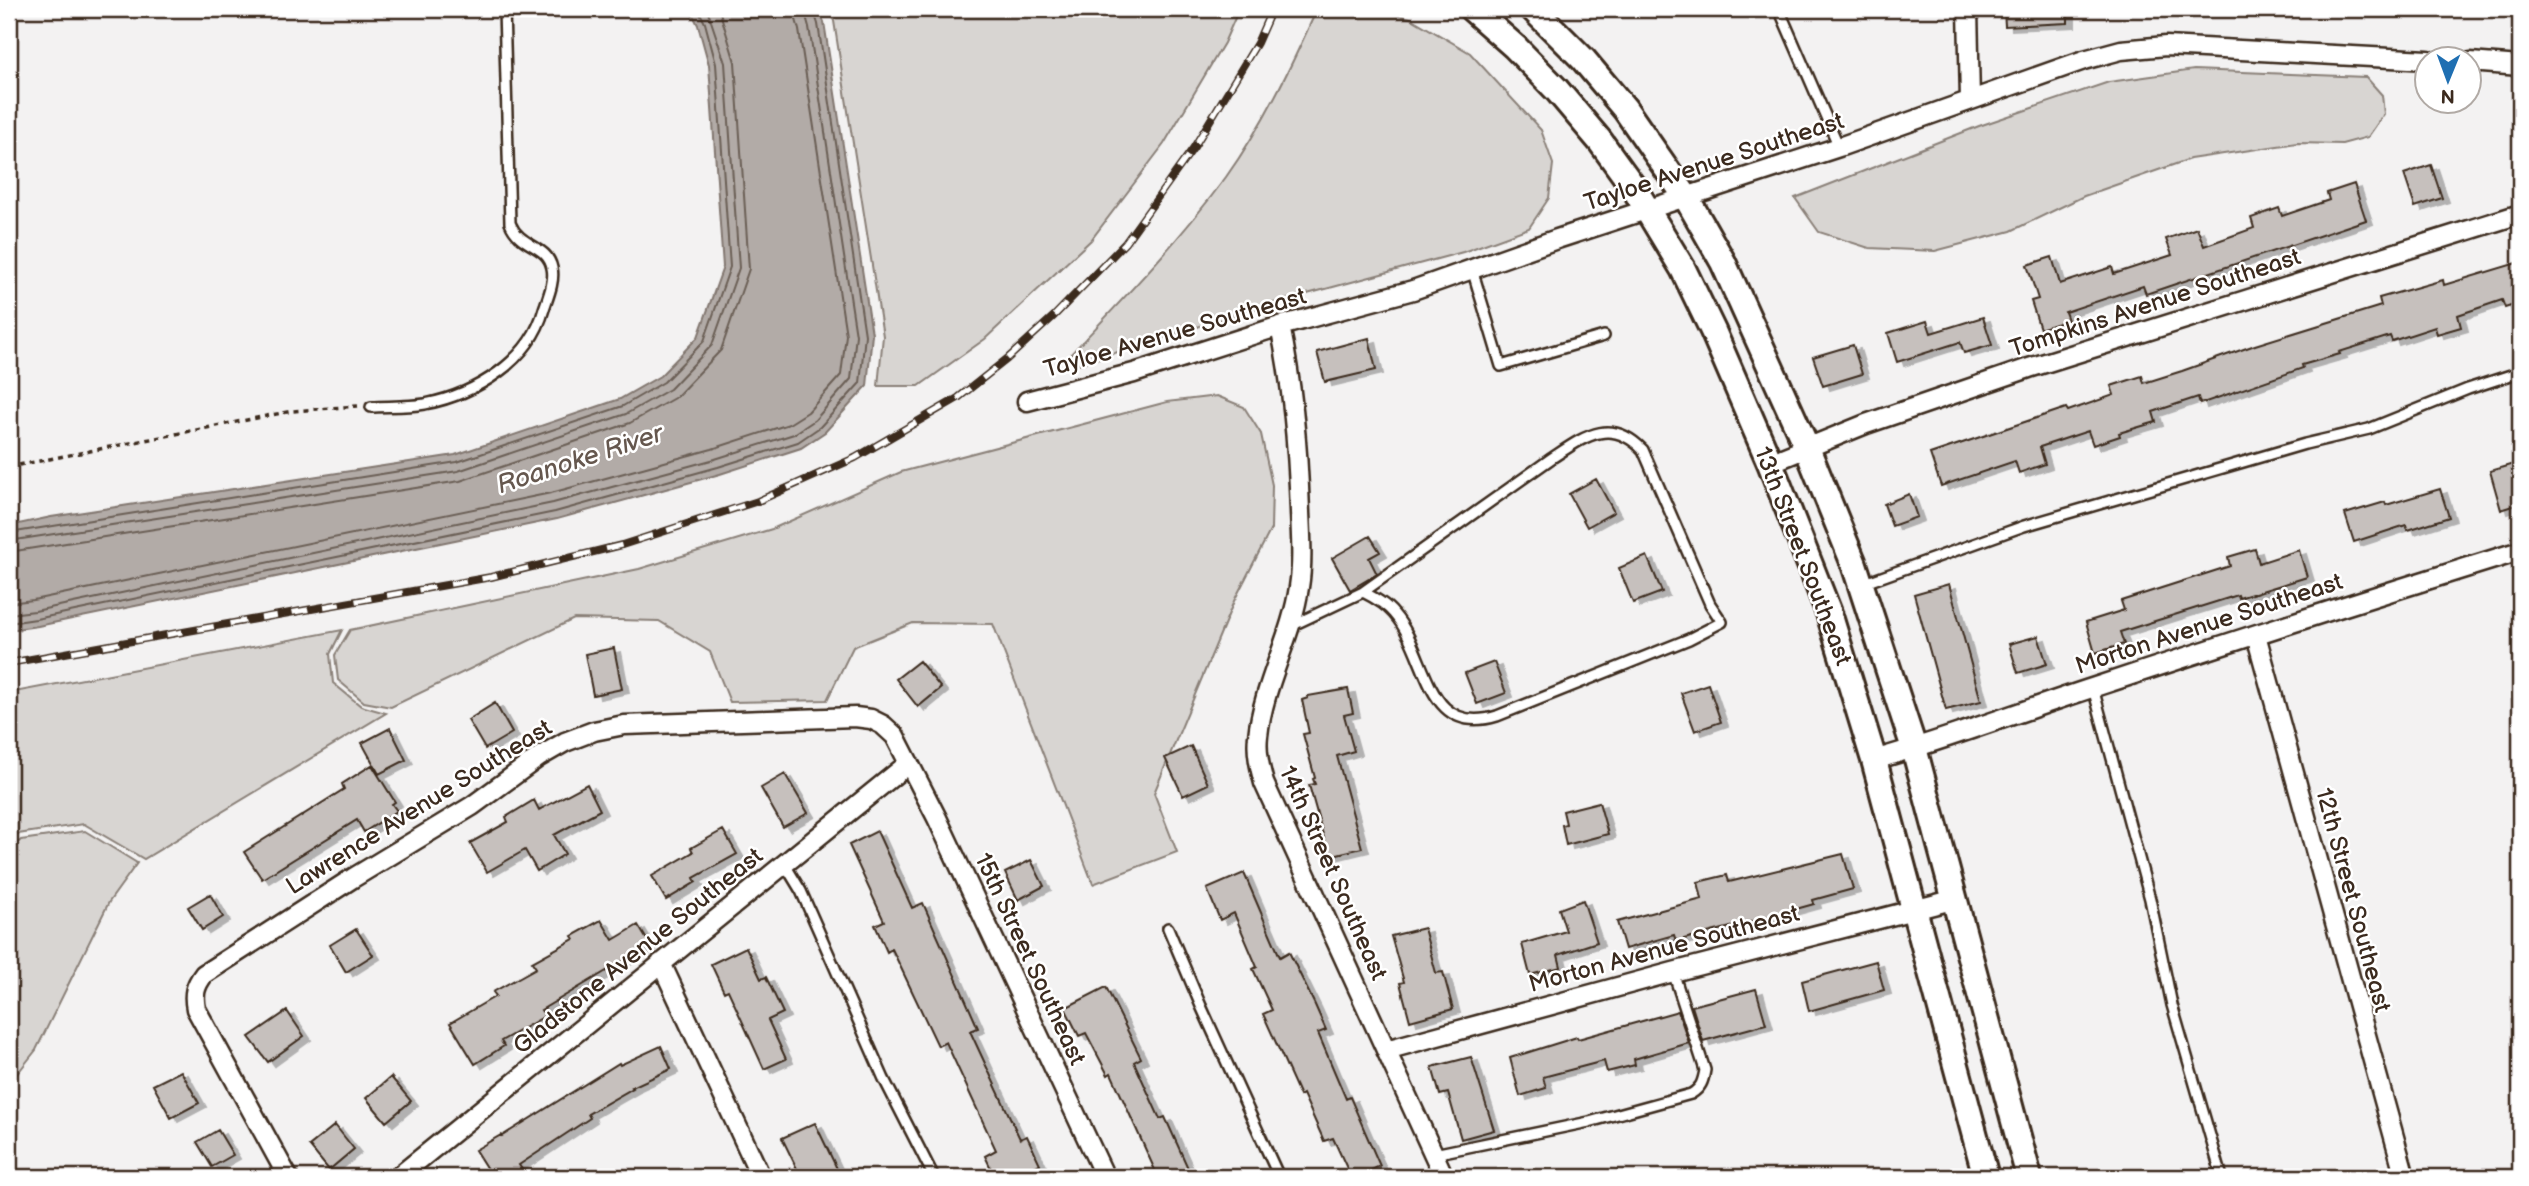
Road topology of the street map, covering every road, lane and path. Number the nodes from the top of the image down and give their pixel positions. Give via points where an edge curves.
1 (504, 9) edge
2 (1472, 9) edge
3 (1533, 9) edge
4 (1779, 9) edge
5 (1968, 9) edge
6 (2414, 59) edge
7 (2484, 63) edge
8 (2520, 66) edge
9 (1970, 100) junction
10 (1839, 147) junction
11 (1686, 197) junction
12 (1647, 209) junction
13 (2520, 214) edge
14 (1472, 269) junction
15 (1280, 326) junction
16 (1604, 336) dead end
17 (2520, 372) edge
18 (1027, 401) dead end
19 (371, 407) joint
20 (1807, 448) junction
21 (1770, 463) junction
22 (9, 467) edge
23 (2520, 551) edge
24 (1861, 585) junction
25 (1363, 592) junction
26 (1287, 628) junction
27 (2256, 635) junction
28 (2093, 688) junction
29 (1914, 748) junction
30 (1874, 760) junction
31 (909, 763) junction
32 (784, 863) junction
33 (1956, 899) junction
34 (1915, 909) junction
35 (1168, 928) dead end
36 (661, 963) junction
37 (1673, 972) junction
38 (1386, 1050) junction
39 (1434, 1154) junction
40 (288, 1177) edge
41 (398, 1177) edge
42 (761, 1177) edge
43 (934, 1177) edge
44 (1105, 1177) edge
45 (1279, 1177) edge
46 (1444, 1177) edge
47 (1986, 1177) edge
48 (2029, 1177) edge
49 (2222, 1177) edge
50 (2405, 1177) edge

1 - 19 lane via 510,223 515,235 538,248 552,268 541,321 521,354 471,388 422,404
2 - 12 main road, 13th Street Southeast via 1577,112
3 - 11 main road, 13th Street Southeast via 1625,108
4 - 10 lane
5 - 9 street
6 - 9 street, Tayloe Avenue Southeast via 2166,46 2121,50
7 - 8 street
9 - 10 street, Tayloe Avenue Southeast
10 - 11 street, Tayloe Avenue Southeast
11 - 12 street, Tayloe Avenue Southeast
11 - 20 main road, 13th Street Southeast via 1729,274
12 - 14 street, Tayloe Avenue Southeast
12 - 21 main road, 13th Street Southeast via 1683,270
13 - 20 street, Tompkins Avenue Southeast via 2029,368
14 - 15 street, Tayloe Avenue Southeast
14 - 16 lane via 1502,366
15 - 18 street, Tayloe Avenue Southeast via 1134,373
15 - 26 street, 14th Street Southeast via 1295,434 1302,559
17 - 24 lane via 2369,429 2024,526
19 - 22 path via 292,411
20 - 21 street, Tompkins Avenue Southeast
20 - 24 main road, 13th Street Southeast
21 - 30 main road, 13th Street Southeast via 1829,613
23 - 27 street, Morton Avenue Southeast
24 - 29 main road, 13th Street Southeast
25 - 25 lane via 1394,614 1442,706 1466,720 1497,716 1722,622 1643,450 1633,440 1605,431 1576,442
25 - 26 lane
26 - 38 street, 14th Street Southeast via 1262,714 1258,760 1264,783
27 - 28 street, Morton Avenue Southeast
27 - 50 street, 12th Street Southeast
28 - 29 street, Morton Avenue Southeast
28 - 49 lane via 2150,899 2172,1004
29 - 30 street, Morton Avenue Southeast
29 - 33 main road, 13th Street Southeast
30 - 34 main road, 13th Street Southeast
31 - 32 street, Gladstone Avenue Southeast
31 - 40 street, Lawrence Avenue Southeast via 895,736 883,725 855,717 637,724 594,731 539,757 472,806 204,974 193,997 196,1009
31 - 44 street, 15th Street Southeast
32 - 36 street, Gladstone Avenue Southeast
32 - 43 lane
33 - 34 street, Morton Avenue Southeast
33 - 48 main road, 13th Street Southeast
34 - 37 street, Morton Avenue Southeast
34 - 47 main road, 13th Street Southeast
35 - 45 lane
36 - 41 street, Gladstone Avenue Southeast
36 - 42 street
37 - 38 street, Morton Avenue Southeast
37 - 39 lane via 1705,1070 1698,1089 1589,1122
38 - 39 street, 14th Street Southeast
39 - 46 street, 14th Street Southeast

